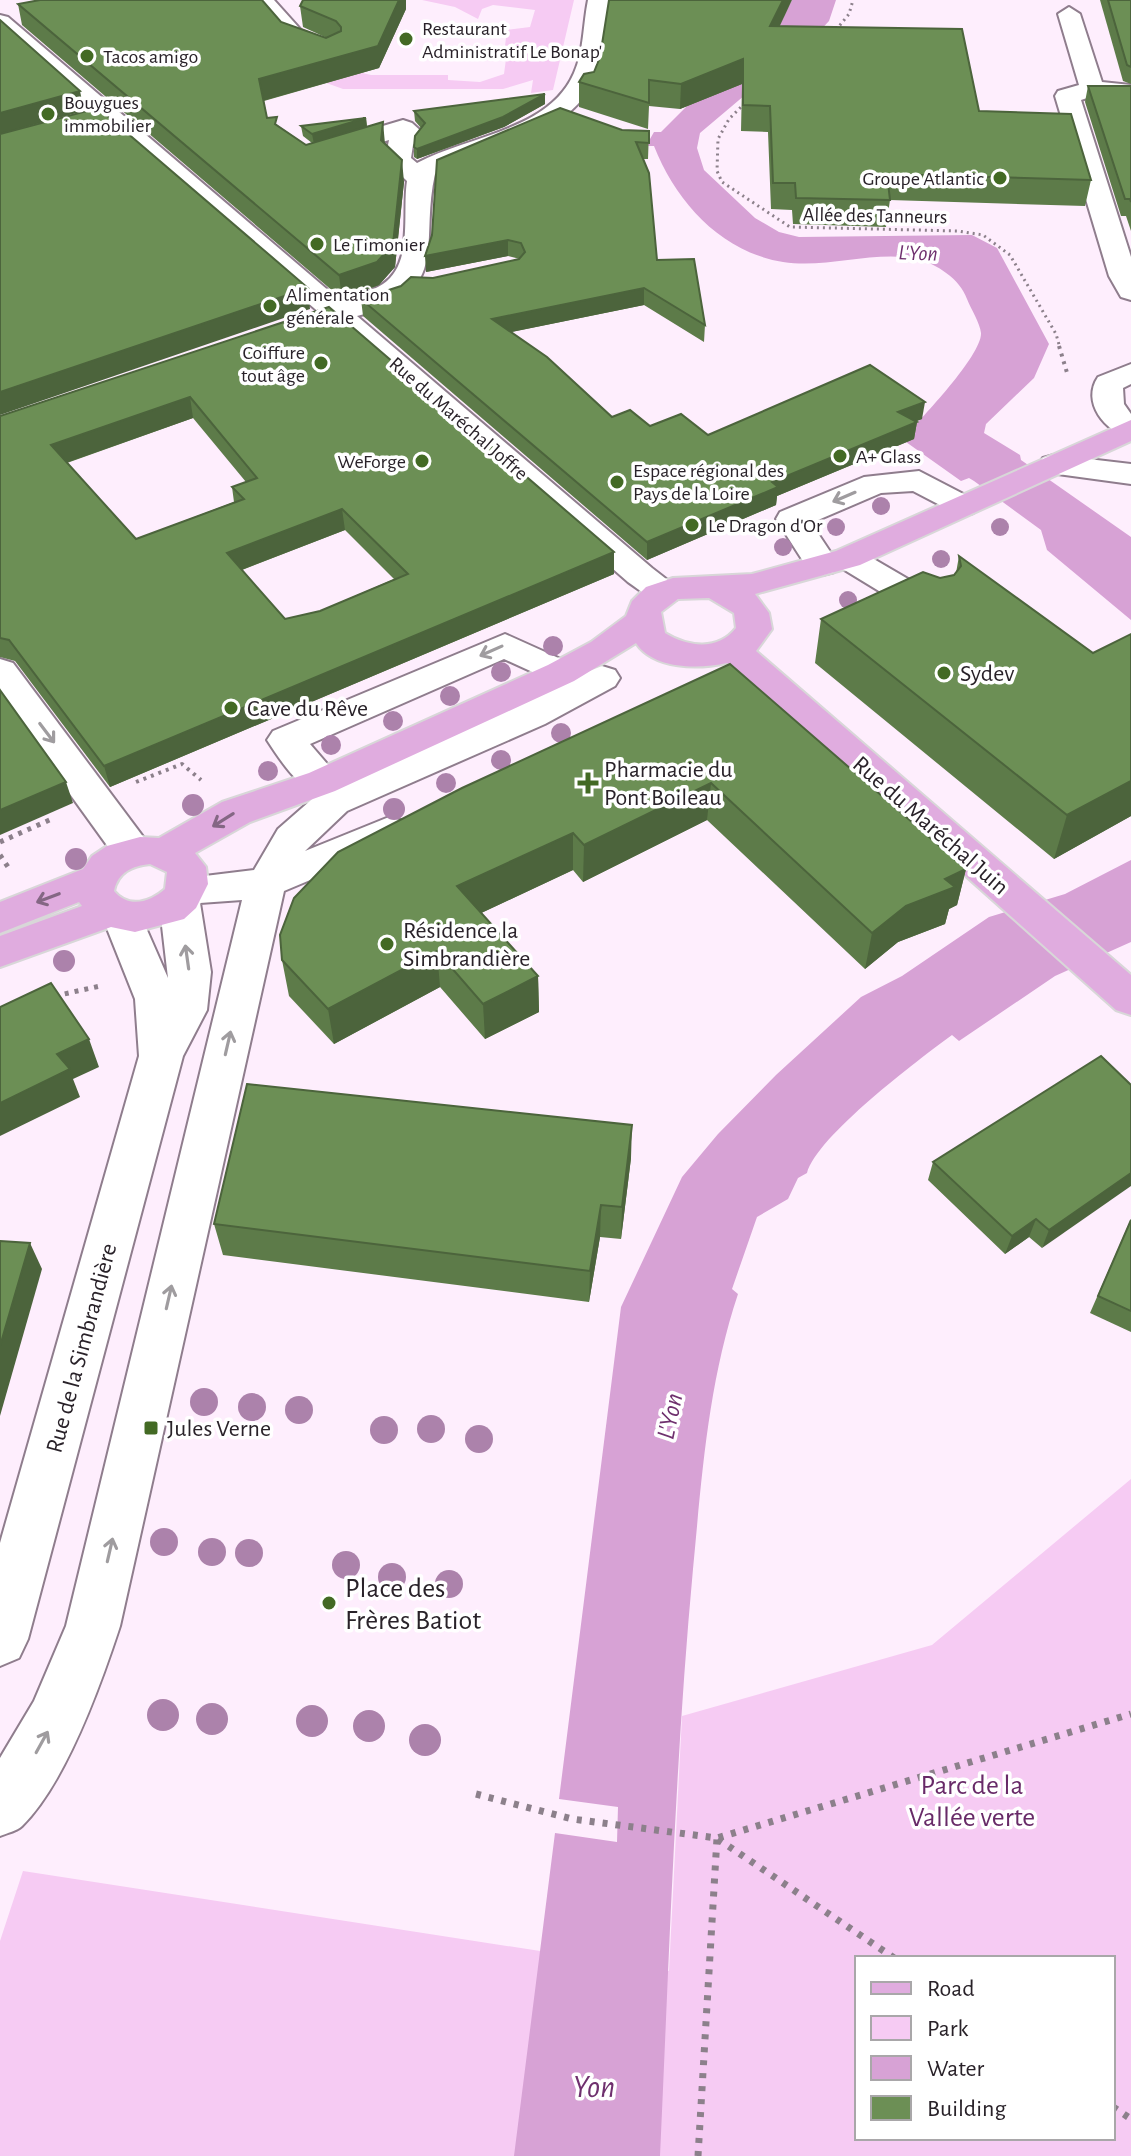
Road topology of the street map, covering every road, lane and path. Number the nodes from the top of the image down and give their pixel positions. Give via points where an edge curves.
1 (262, 0) edge
2 (599, 0) edge
3 (853, 0) edge
4 (1069, 14) dead end
5 (0, 22) edge
6 (834, 32) edge
7 (329, 50) edge
8 (1092, 89) junction
9 (1131, 92) edge
10 (750, 99) edge
11 (108, 115) junction
12 (73, 125) edge
13 (301, 150) edge
14 (419, 178) junction
15 (1128, 281) edge
16 (339, 313) junction
17 (303, 326) edge
18 (1120, 378) edge
19 (1070, 383) dead end
20 (1131, 429) edge
21 (1054, 465) junction
22 (1131, 474) edge
23 (970, 502) junction
24 (892, 537) junction
25 (835, 561) junction
26 (714, 588) junction
27 (666, 592) junction
28 (642, 621) junction
29 (744, 636) junction
30 (685, 655) junction
31 (0, 671) edge
32 (602, 678) joint
33 (544, 705) junction
34 (322, 782) junction
35 (95, 798) junction
36 (417, 818) edge
37 (0, 842) edge
38 (171, 874) junction
39 (266, 883) junction
40 (109, 902) junction
41 (0, 918) edge
42 (0, 952) edge
43 (1116, 986) edge
44 (161, 1056) junction
45 (0, 1639) edge
46 (1131, 1714) edge
47 (476, 1794) dead end
48 (0, 1807) edge
49 (717, 1838) junction
50 (891, 1956) edge
51 (698, 2156) edge

1 - 7 street via 293,35
2 - 14 street via 587,71 568,105 571,116 462,150 423,170
3 - 6 path
4 - 8 street
5 - 11 street, Rue du Maréchal Joffre
8 - 9 street
8 - 15 street via 1067,96
10 - 19 path, Allée des Tanneurs via 719,130 722,182 790,227 983,235 1010,255 1056,334
11 - 12 street
11 - 16 street, Rue du Maréchal Joffre
13 - 14 street via 309,156 403,128 410,133 400,143 398,160
14 - 16 street via 415,265 420,283
16 - 17 street
16 - 27 street, Rue du Maréchal Joffre
18 - 20 street via 1106,397 1110,413
20 - 21 main road
21 - 22 street
21 - 23 main road
23 - 24 main road
23 -> 25 street via 919,481 875,484 792,519
24 - 25 main road
24 - 25 street via 912,568 923,601
25 - 26 main road via 753,584
25 - 29 main road
26 - 27 main road via 689,586
26 - 29 main road via 743,601
27 - 28 main road via 647,604
28 - 30 main road via 651,640
28 - 33 main road
29 - 30 main road via 715,656
29 - 43 main road, Rue du Maréchal Juin via 1007,893
30 - 32 main road
31 -> 35 street
32 - 33 street
33 - 34 main road via 470,717
33 -> 34 street via 505,645 286,740
33 - 39 street via 333,802 292,839
34 - 38 main road via 268,826
35 - 37 path
35 - 38 street
36 - 39 street
38 - 39 street
38 - 40 main road via 153,914
38 - 40 main road via 114,860
44 -> 38 street, Rue de la Simbrandière via 186,1010 190,972
48 -> 39 street via 21,1780 73,1686 93,1626
40 -> 41 main road
40 - 42 main road
40 - 44 street, Rue de la Simbrandière via 156,999
44 - 45 street, Rue de la Simbrandière
46 - 49 path
47 - 49 path via 572,1819
49 - 50 path
49 - 51 path

